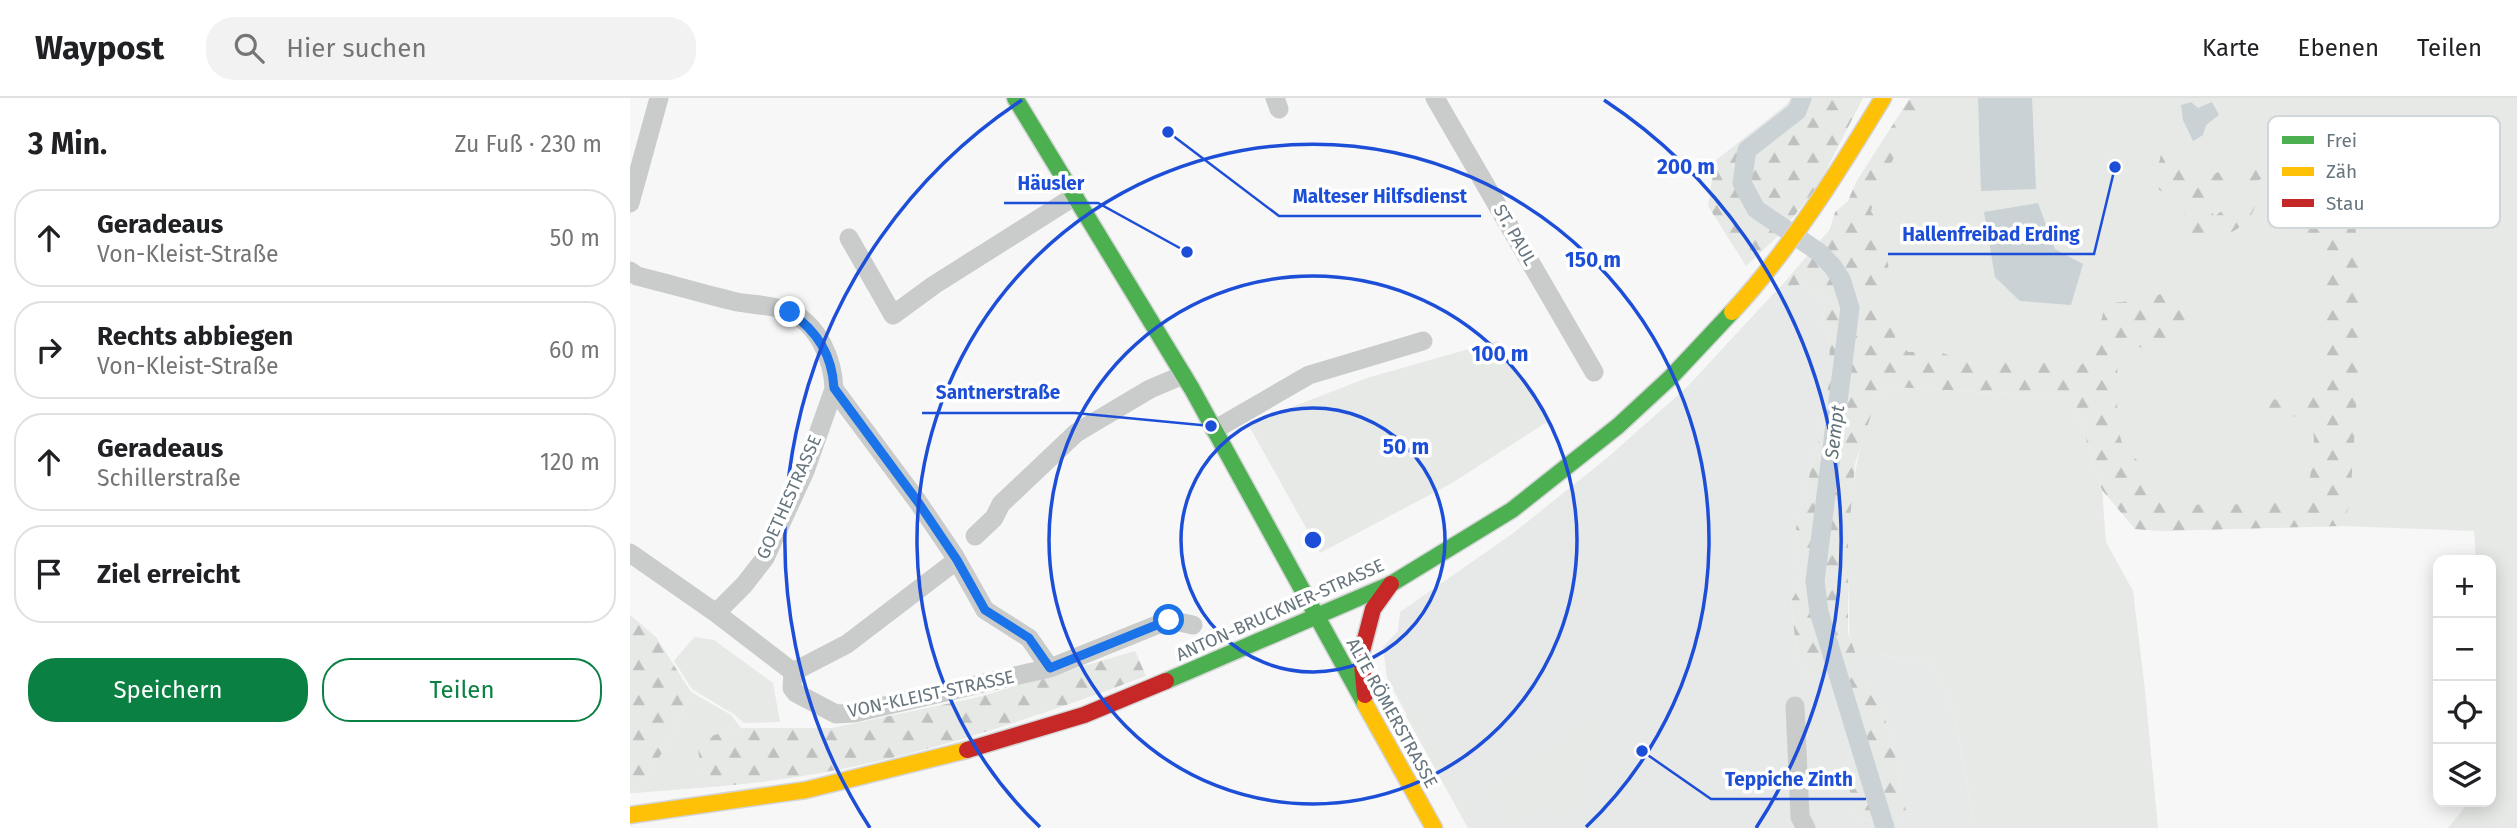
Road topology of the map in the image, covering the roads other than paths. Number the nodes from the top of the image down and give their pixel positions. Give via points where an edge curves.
1 (659, 98) edge
2 (1015, 98) edge
3 (1435, 98) edge
4 (1883, 98) edge
5 (1075, 197) junction
6 (630, 203) edge
7 (849, 238) dead end
8 (630, 271) edge
9 (1423, 341) dead end
10 (1594, 372) dead end
11 (1183, 375) junction
12 (834, 388) junction
13 (1214, 430) junction
14 (975, 536) dead end
15 (630, 553) edge
16 (955, 558) junction
17 (1391, 584) junction
18 (716, 613) junction
19 (1316, 617) junction
20 (1194, 625) dead end
21 (1050, 668) junction
22 (793, 672) junction
23 (1366, 704) junction
24 (1795, 706) dead end
25 (630, 814) edge
26 (1434, 828) edge
27 (1806, 828) edge

1 - 6 street
2 - 5 main road, ALTE RÖMERSTRASSE
3 - 10 street, ST. PAUL
4 - 17 main road, ANTON-BRUCKNER-STRASSE via 1785,247 1671,377 1618,426 1512,510
5 - 7 street via 893,315
5 - 11 main road, ALTE RÖMERSTRASSE
8 - 12 street via 790,312 808,325 826,350
9 - 13 street via 1309,375
11 - 13 main road, ALTE RÖMERSTRASSE
11 - 14 street via 1076,433 1001,504
12 - 16 street
12 - 18 street, GOETHESTRASSE via 805,471 765,558
13 - 19 main road, ALTE RÖMERSTRASSE
15 - 18 street
16 - 21 street via 985,610 1029,638
16 - 22 street via 847,644
17 - 19 main road, ANTON-BRUCKNER-STRASSE
17 - 23 main road via 1373,609 1361,655
18 - 22 street
19 - 23 main road, ALTE RÖMERSTRASSE
19 - 25 main road, ANTON-BRUCKNER-STRASSE via 1071,719 806,790
20 - 21 street, VON-KLEIST-STRASSE via 1169,620
21 - 22 street, VON-KLEIST-STRASSE via 845,713 823,709 796,693
23 - 26 main road, ALTE RÖMERSTRASSE
24 - 27 street via 1800,817

